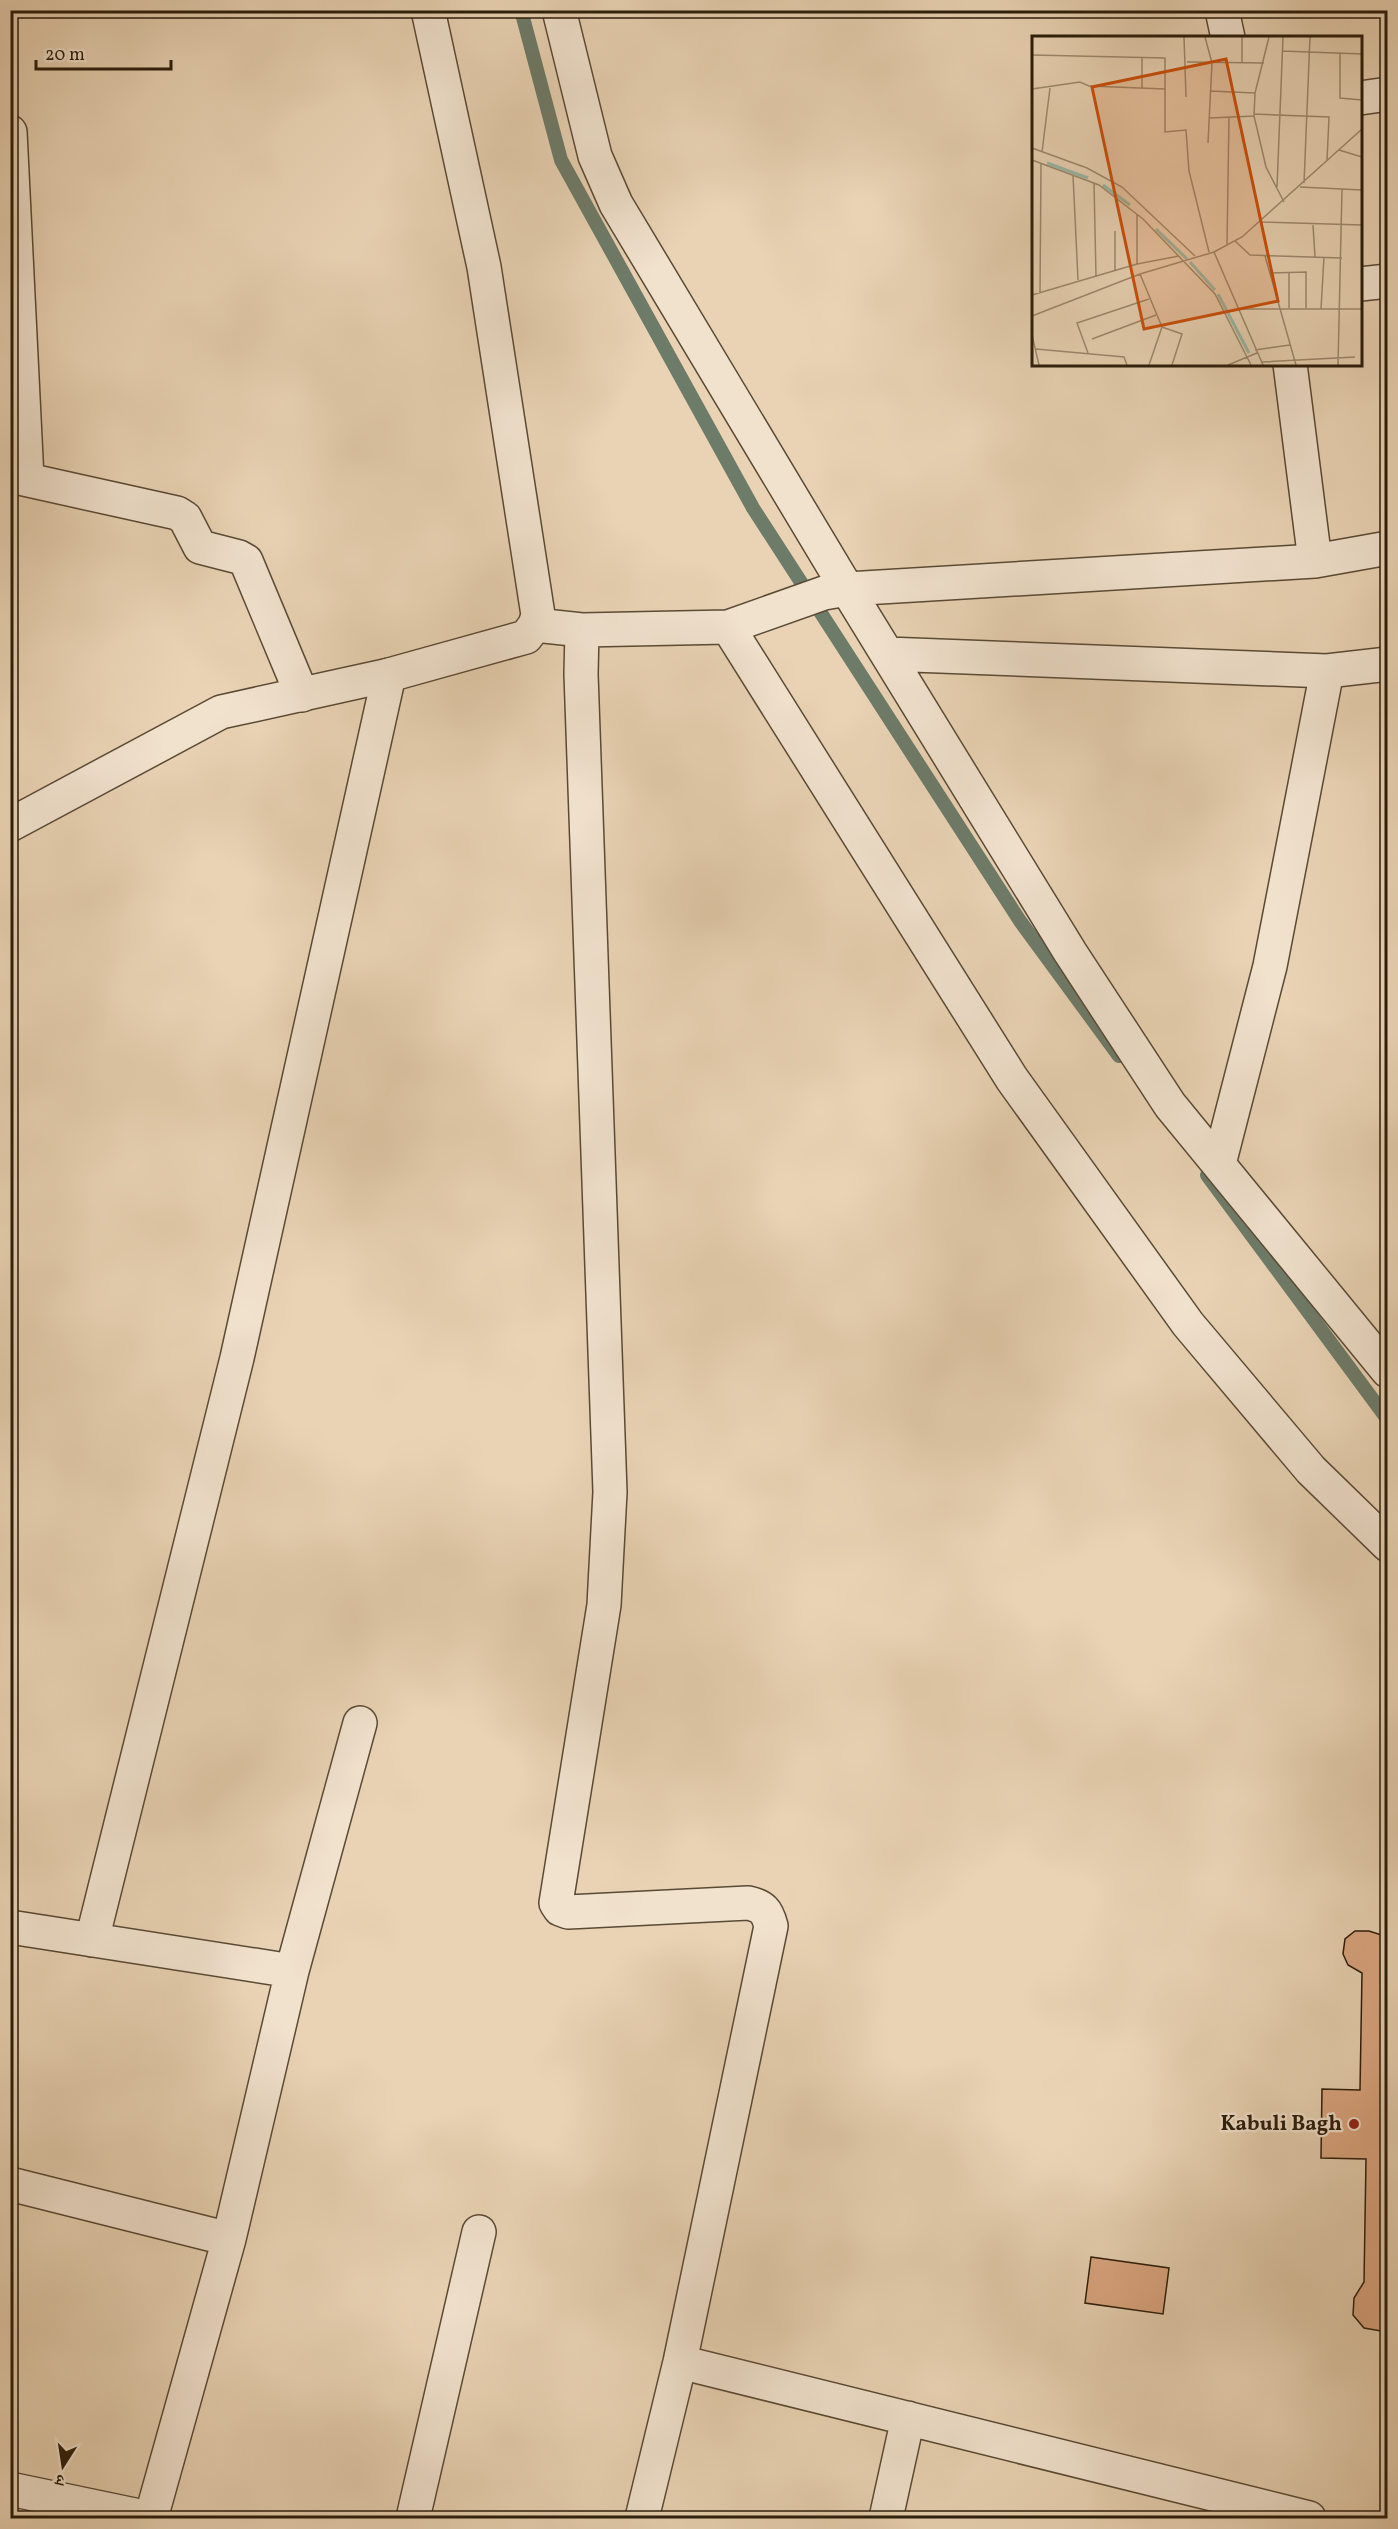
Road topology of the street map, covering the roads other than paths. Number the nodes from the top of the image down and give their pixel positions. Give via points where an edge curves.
1 (428, 10) edge
2 (559, 10) edge
3 (1222, 10) edge
4 (1228, 36) edge
5 (1388, 94) edge
6 (1362, 98) edge
7 (10, 132) edge
8 (1388, 281) edge
9 (1362, 284) edge
10 (14, 293) edge
11 (1290, 366) edge
12 (19, 477) edge
13 (1388, 548) edge
14 (1315, 561) junction
15 (836, 591) junction
16 (738, 622) junction
17 (535, 625) junction
18 (582, 630) junction
19 (887, 654) junction
20 (1388, 664) edge
21 (1327, 671) junction
22 (389, 675) junction
23 (302, 695) junction
24 (12, 823) edge
25 (1219, 1164) junction
26 (1388, 1371) edge
27 (1388, 1545) edge
28 (360, 1723) dead end
29 (10, 1927) edge
30 (92, 1940) junction
31 (292, 1971) junction
32 (10, 2184) edge
33 (479, 2232) dead end
34 (229, 2239) junction
35 (680, 2362) junction
36 (908, 2418) junction
37 (10, 2489) edge
38 (150, 2518) edge
39 (413, 2518) edge
40 (642, 2518) edge
41 (886, 2518) edge
42 (1310, 2518) edge

1 - 17 street via 484,267 538,615
2 - 15 street via 595,156 616,204
3 - 4 street
5 - 6 street
7 - 10 street
8 - 9 street
10 - 12 street
11 - 14 street
12 - 23 street via 177,513 185,518 200,547 246,561
13 - 14 street
14 - 15 street
15 - 16 street
15 - 19 street
16 - 18 street
16 - 27 street via 1012,1079 1188,1324 1311,1470
17 - 18 street
17 - 22 street via 526,638
18 - 35 street via 610,1492 604,1605 556,1903 568,1911 748,1903 761,1906 771,1926
19 - 21 street
19 - 25 street via 1070,952 1170,1105
20 - 21 street
21 - 25 street via 1270,966
22 - 23 street
22 - 30 street via 237,1358
23 - 24 street via 221,712
25 - 26 street
28 - 31 street
29 - 30 street
30 - 31 street
31 - 34 street
32 - 34 street
33 - 39 street
34 - 38 street
35 - 36 street
35 - 40 street
36 - 41 street
36 - 42 street
37 - 38 street

